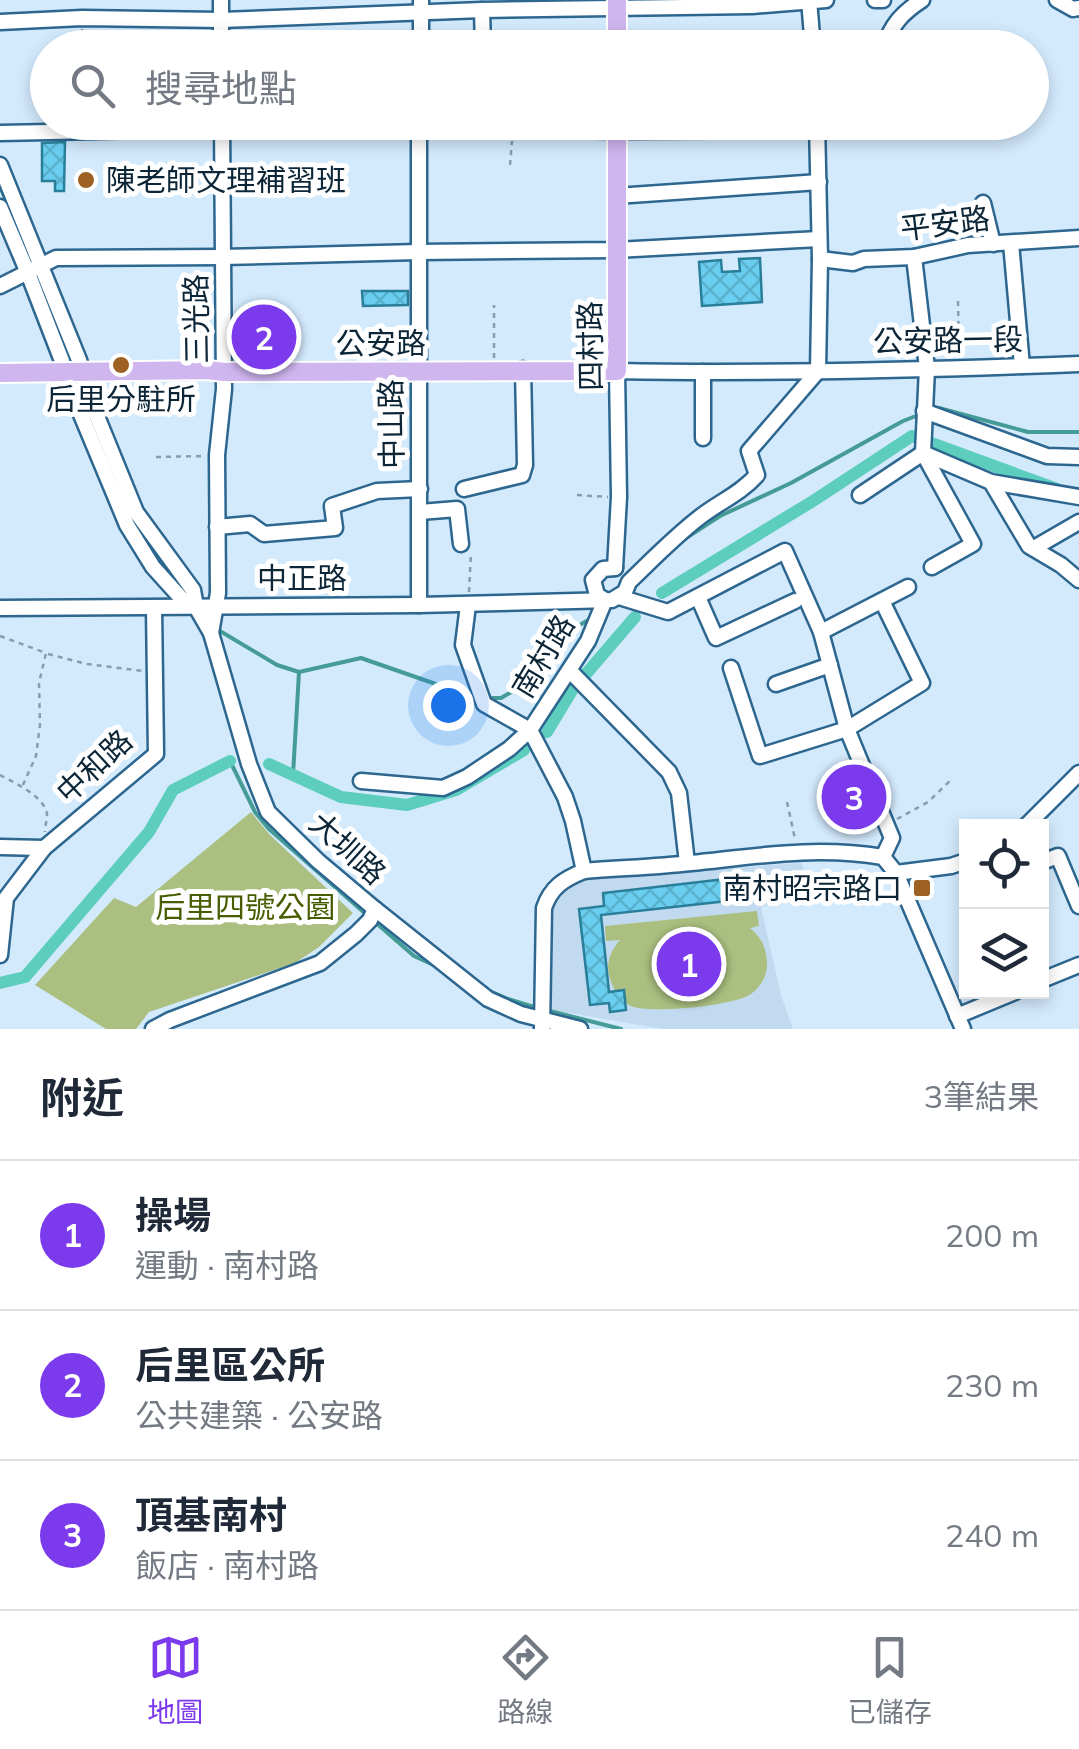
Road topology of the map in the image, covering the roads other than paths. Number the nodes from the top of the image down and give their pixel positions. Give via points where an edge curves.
1 (221, 0) edge
2 (809, 0) edge
3 (826, 0) edge
4 (875, 0) edge
5 (883, 0) edge
6 (922, 0) edge
7 (1058, 0) edge
8 (617, 4) edge
9 (421, 7) edge
10 (1079, 8) edge
11 (482, 10) junction
12 (221, 20) junction
13 (0, 22) edge
14 (221, 30) edge
15 (483, 30) edge
16 (618, 30) edge
17 (811, 30) edge
18 (891, 30) edge
19 (30, 132) edge
20 (0, 133) edge
21 (222, 140) edge
22 (419, 140) edge
23 (616, 140) edge
24 (818, 140) edge
25 (0, 164) edge
26 (819, 182) junction
27 (616, 196) junction
28 (16, 201) junction
29 (983, 203) dead end
30 (0, 206) edge
31 (1079, 238) edge
32 (819, 239) junction
33 (1011, 243) junction
34 (992, 244) junction
35 (616, 250) junction
36 (418, 252) junction
37 (222, 257) junction
38 (914, 257) junction
39 (820, 259) junction
40 (35, 269) junction
41 (0, 286) edge
42 (1079, 364) edge
43 (1022, 366) junction
44 (927, 368) junction
45 (418, 370) junction
46 (523, 370) junction
47 (818, 370) junction
48 (618, 371) junction
49 (224, 372) junction
50 (704, 372) junction
51 (0, 373) edge
52 (74, 373) junction
53 (924, 411) junction
54 (703, 438) dead end
55 (922, 453) junction
56 (1079, 458) edge
57 (991, 482) junction
58 (420, 489) junction
59 (464, 489) dead end
60 (860, 494) dead end
61 (1079, 497) edge
62 (420, 512) junction
63 (1079, 522) edge
64 (217, 528) junction
65 (1034, 548) junction
66 (466, 549) road end
67 (1079, 556) edge
68 (1061, 565) junction
69 (932, 567) dead end
70 (614, 568) junction
71 (1079, 580) edge
72 (629, 582) junction
73 (908, 587) dead end
74 (698, 596) junction
75 (612, 599) junction
76 (795, 601) dead end
77 (882, 601) junction
78 (468, 604) junction
79 (419, 605) junction
80 (217, 606) junction
81 (196, 607) junction
82 (0, 608) edge
83 (154, 608) junction
84 (821, 632) junction
85 (211, 633) junction
86 (830, 664) junction
87 (731, 668) dead end
88 (572, 673) junction
89 (776, 684) dead end
90 (846, 729) junction
91 (530, 730) junction
92 (1079, 772) edge
93 (361, 781) dead end
94 (1033, 819) edge
95 (0, 847) edge
96 (44, 848) junction
97 (883, 857) junction
98 (1049, 859) edge
99 (687, 863) junction
100 (959, 863) edge
101 (584, 871) junction
102 (896, 873) junction
103 (1079, 906) edge
104 (375, 909) junction
105 (0, 955) edge
106 (1079, 965) edge
107 (1049, 977) edge
108 (1002, 999) edge
109 (960, 1022) edge
110 (542, 1025) edge
111 (152, 1029) edge
112 (580, 1029) edge

1 - 12 street
2 - 3 street
2 - 8 street
2 - 17 street
4 - 5 street
6 - 18 street
7 - 10 street
8 - 11 street
8 - 16 main road
9 - 11 street
9 - 12 street
11 - 15 street
12 - 13 street
12 - 14 street
19 - 20 street
21 - 37 street, 三光路
22 - 36 street, 中山路
23 - 27 main road, 四村路
24 - 26 street
25 - 28 street, 大圳路
26 - 27 street
26 - 32 street
27 - 35 main road, 四村路
28 - 30 street
28 - 40 street, 大圳路
29 - 34 street
30 - 40 street, 大圳路
31 - 33 street, 平安路
32 - 35 street
32 - 39 street
33 - 34 street, 平安路
33 - 43 street
34 - 38 street, 平安路
35 - 36 street
35 - 48 main road, 四村路
36 - 37 street
36 - 45 street, 中山路
37 - 40 street via 56,258
37 - 49 street, 三光路
38 - 39 street, 平安路 via 854,264
38 - 44 street
39 - 47 street
40 - 41 street
40 - 52 street, 大圳路 via 62,361
42 - 43 street, 公安路一段
43 - 44 street, 公安路一段
44 - 47 street, 公安路一段
44 - 53 street
45 - 46 main road, 公安路
45 - 49 main road, 公安路
45 - 58 street, 中山路
46 - 48 main road, 公安路
46 - 59 street via 522,475
47 - 50 street, 公安路
47 - 72 street, 南村路 via 749,451 757,475 744,490 704,513
48 - 50 street, 公安路
48 - 70 street, 四村路
49 - 52 main road, 公安路
49 - 64 street, 三光路
50 - 54 street
51 - 52 main road, 公安路
52 - 81 street, 大圳路 via 128,525 154,567
53 - 55 street
53 - 56 street via 1048,456
55 - 57 street
55 - 60 street
55 - 69 street via 973,544
57 - 61 street
57 - 65 street
58 - 62 street, 中山路
58 - 64 street via 377,492 332,506 334,528 264,534 250,524
62 - 66 street via 457,509
62 - 79 street, 中山路
63 - 65 street
64 - 80 street, 三光路
65 - 68 street
67 - 68 street
68 - 71 street
70 - 72 street
70 - 75 street, 四村路 via 593,580 598,596
72 - 75 street, 南村路
73 - 77 street
74 - 75 street via 668,612
74 - 76 street via 716,638
74 - 84 street via 785,552
75 - 78 street, 中正路
75 - 88 street, 南村路
77 - 84 street
77 - 90 street via 922,683
78 - 79 street, 中正路
78 - 91 street via 463,646 484,704
79 - 80 street, 中正路
80 - 81 street, 中正路
80 - 85 street, 三光路
81 - 83 street, 中正路
81 - 85 street, 大圳路
82 - 83 street, 中正路
83 - 96 street, 中和路 via 156,754
84 - 86 street
85 - 104 street, 大圳路 via 268,812
86 - 89 street
86 - 90 street
87 - 90 street via 760,756
88 - 91 street, 南村路
88 - 99 street via 669,772 680,793
90 - 97 street via 892,838
91 - 93 street via 444,788
91 - 101 street, 南村路 via 565,796
92 - 94 street
95 - 96 street
96 - 105 street via 6,898
97 - 99 street via 797,851
97 - 102 street
98 - 103 street via 1058,856
99 - 101 street
100 - 102 street
101 - 110 street via 556,886 544,908
102 - 109 street
104 - 110 street, 大圳路 via 488,999
104 - 111 street via 320,963
106 - 107 street
108 - 109 street
110 - 112 street, 大圳路

